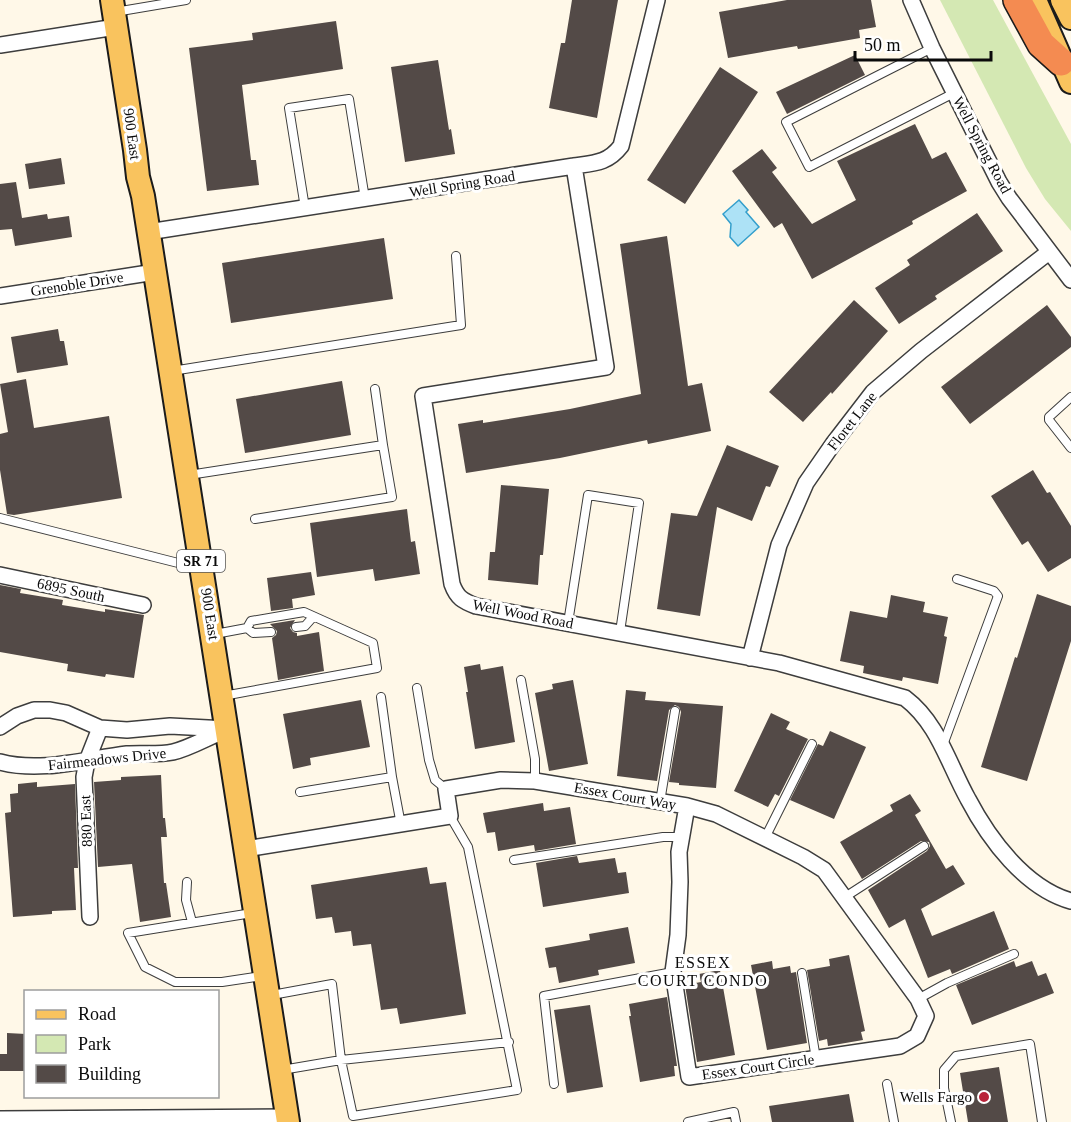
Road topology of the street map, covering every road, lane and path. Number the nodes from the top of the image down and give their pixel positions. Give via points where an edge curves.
1 (186, 0) edge
2 (657, 0) edge
3 (911, 0) edge
4 (1017, 0) edge
5 (1035, 0) edge
6 (1062, 0) edge
7 (114, 13) edge
8 (1071, 18) edge
9 (0, 45) edge
10 (932, 48) junction
11 (1066, 72) edge
12 (954, 93) junction
13 (574, 166) junction
14 (365, 199) junction
15 (305, 208) junction
16 (148, 232) junction
17 (1049, 252) junction
18 (456, 256) dead end
19 (155, 272) junction
20 (1071, 280) edge
21 (0, 296) edge
22 (171, 372) junction
23 (375, 389) dead end
24 (1071, 397) edge
25 (383, 445) junction
26 (1071, 448) edge
27 (188, 475) junction
28 (0, 518) edge
29 (255, 519) dead end
30 (203, 569) junction
31 (0, 575) edge
32 (957, 579) dead end
33 (143, 605) dead end
34 (314, 617) junction
35 (568, 623) junction
36 (296, 627) dead end
37 (247, 628) junction
38 (271, 632) dead end
39 (620, 632) junction
40 (213, 634) junction
41 (750, 658) junction
42 (521, 680) dead end
43 (417, 688) dead end
44 (222, 696) junction
45 (381, 697) dead end
46 (675, 711) dead end
47 (0, 727) edge
48 (100, 728) junction
49 (227, 729) junction
50 (812, 744) dead end
51 (943, 746) junction
52 (87, 760) junction
53 (0, 762) edge
54 (392, 777) junction
55 (535, 781) junction
56 (446, 789) junction
57 (300, 792) dead end
58 (660, 801) junction
59 (687, 807) junction
60 (450, 816) junction
61 (401, 825) junction
62 (681, 837) junction
63 (765, 838) junction
64 (924, 846) dead end
65 (246, 849) junction
66 (514, 860) dead end
67 (187, 882) dead end
68 (845, 897) junction
69 (1071, 901) edge
70 (256, 912) junction
71 (90, 917) dead end
72 (192, 922) junction
73 (1014, 954) dead end
74 (673, 972) junction
75 (802, 973) dead end
76 (268, 986) junction
77 (918, 999) junction
78 (917, 1036) joint
79 (509, 1042) junction
80 (816, 1059) junction
81 (341, 1060) junction
82 (281, 1071) junction
83 (554, 1084) dead end
84 (887, 1084) dead end
85 (0, 1119) edge
86 (288, 1120) edge
87 (688, 1122) edge
88 (736, 1122) edge
89 (894, 1122) edge
90 (951, 1122) edge
91 (1042, 1122) edge

1 - 7 lane
2 - 13 street, Well Spring Road via 621,146 613,157
3 - 10 street, Well Spring Road
4 - 11 highway via 1041,44
5 - 11 main road
6 - 8 main road
7 - 9 street
7 - 16 main road, 900 East / SR 71
10 - 12 street, Well Spring Road
10 - 12 lane via 786,122 809,167
12 - 17 street, Well Spring Road via 1004,190
13 - 14 street, Well Spring Road
13 - 35 street, Well Wood Road via 606,367 423,396 452,584 460,600
14 - 15 street, Well Spring Road
14 - 15 lane via 349,99 339,100 289,108
15 - 16 street, Well Spring Road
16 - 19 main road, 900 East / SR 71
17 - 20 street, Well Spring Road
17 - 41 street, Floret Lane via 873,392 833,444 806,483 779,545
18 - 22 lane via 461,325
19 - 21 street, Grenoble Drive
19 - 22 main road, 900 East / SR 71
22 - 27 main road, 900 East / SR 71
23 - 25 lane
24 - 26 lane via 1049,417
25 - 27 lane
25 - 29 lane via 392,497
27 - 30 main road, 900 East / SR 71
28 - 30 lane
30 - 40 main road, 900 East / SR 71
31 - 33 street, 6895 South
32 - 51 lane via 998,596
34 - 36 lane via 305,626
34 - 37 lane via 304,612 251,621
34 - 44 lane via 373,644 377,668
35 - 39 street, Well Wood Road
35 - 39 lane via 588,495 639,503
37 - 38 lane via 253,633
37 - 40 lane
39 - 41 street, Well Wood Road
40 - 44 main road, 900 East / SR 71
41 - 51 street, Well Wood Road via 905,698 929,721
42 - 55 lane via 535,759
43 - 56 lane via 429,760 435,780
44 - 49 main road, 900 East / SR 71
45 - 54 lane
46 - 58 lane
47 - 48 street, Fairmeadows Drive via 34,710 50,710
48 - 49 street, Fairmeadows Drive
48 - 52 street, 880 East
49 - 52 street, Fairmeadows Drive via 174,752
49 - 65 main road, 900 East / SR 71
50 - 63 lane
51 - 69 street, Well Wood Road via 968,800 994,841 1039,886
52 - 53 street, Fairmeadows Drive via 37,766
52 - 71 street, 880 East via 84,777
54 - 57 lane
54 - 61 lane
55 - 56 street, Essex Court Way via 501,780
55 - 58 street, Essex Court Way
56 - 60 street
58 - 59 street, Essex Court Way
59 - 62 street, Essex Court Circle
59 - 63 street, Essex Court Way via 716,814
60 - 61 street
60 - 79 lane via 468,847
61 - 65 street
62 - 66 lane
62 - 74 street, Essex Court Circle
63 - 68 street, Essex Court Way via 824,870
64 - 68 lane
65 - 70 main road, 900 East / SR 71
67 - 72 lane via 186,900
68 - 77 street, Essex Court Way
70 - 72 lane
70 - 76 main road, 900 East / SR 71
72 - 76 lane via 128,933 145,967 175,982
73 - 77 lane
74 - 80 street, Essex Court Circle via 689,1077
74 - 83 lane via 544,996
75 - 80 lane
76 - 81 lane via 332,984
76 - 82 main road, 900 East / SR 71
77 - 78 street, Essex Court Way via 926,1016
78 - 80 street, Essex Court Circle via 900,1046
79 - 81 lane
79 - 81 lane via 517,1090 352,1116
81 - 82 lane
82 - 86 main road, 900 East / SR 71
84 - 89 lane
85 - 86 street
87 - 88 lane via 734,1112
90 - 91 lane via 944,1070 956,1056 1030,1044

